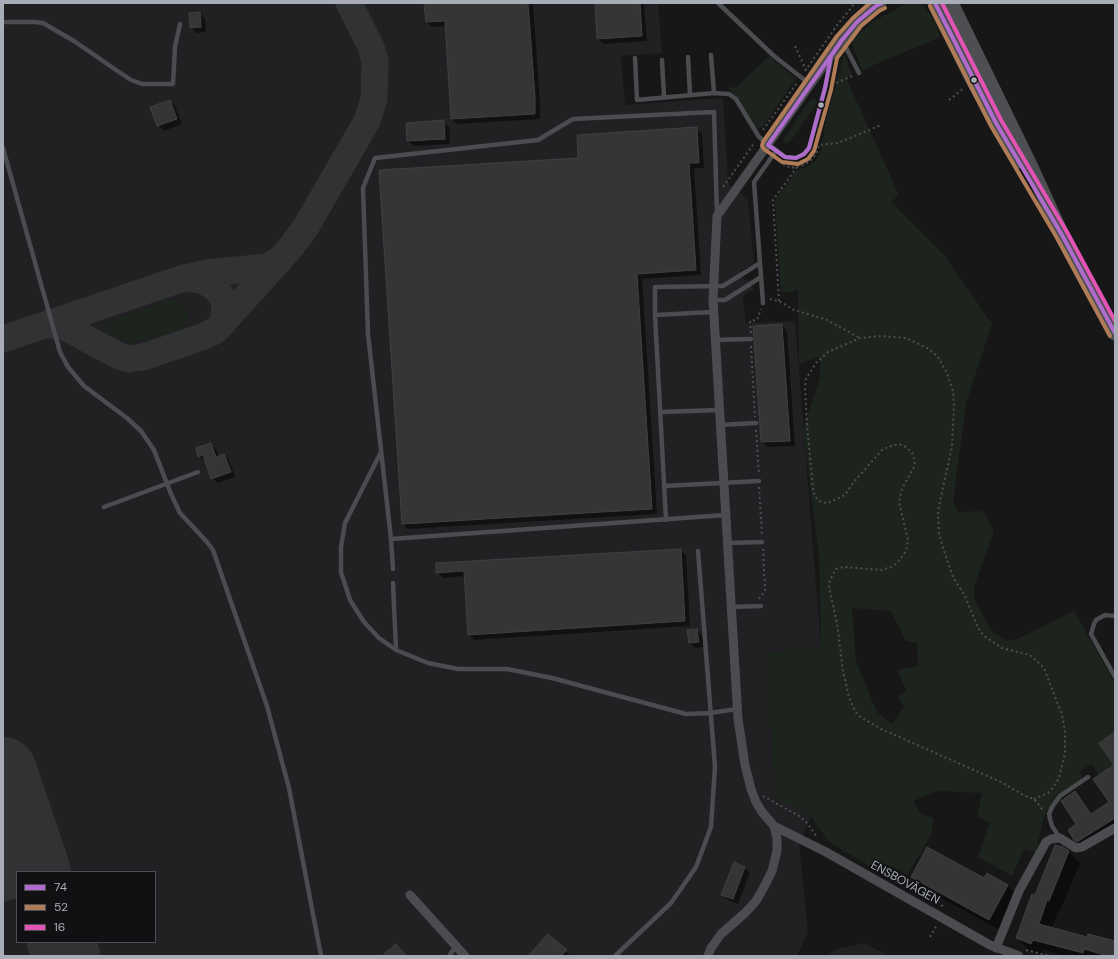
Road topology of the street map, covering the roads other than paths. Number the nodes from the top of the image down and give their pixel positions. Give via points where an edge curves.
1 (718, 3) edge
2 (935, 3) edge
3 (951, 3) edge
4 (877, 4) edge
5 (3, 22) edge
6 (180, 24) dead end
7 (842, 40) junction
8 (711, 55) dead end
9 (832, 56) junction
10 (688, 57) dead end
11 (635, 58) dead end
12 (662, 60) dead end
13 (859, 73) road end
14 (811, 85) junction
15 (714, 93) junction
16 (690, 95) junction
17 (664, 97) junction
18 (768, 145) junction
19 (3, 148) edge
20 (776, 151) junction
21 (717, 216) junction
22 (1062, 235) junction
23 (760, 263) junction
24 (761, 277) junction
25 (713, 286) junction
26 (712, 300) junction
27 (763, 303) road end
28 (713, 312) junction
29 (655, 315) junction
30 (1115, 333) edge
31 (751, 339) road end
32 (715, 340) junction
33 (719, 410) junction
34 (660, 412) junction
35 (756, 423) road end
36 (720, 424) junction
37 (381, 452) junction
38 (198, 472) dead end
39 (759, 481) road end
40 (723, 483) junction
41 (168, 484) junction
42 (664, 486) junction
43 (104, 507) dead end
44 (725, 515) junction
45 (666, 520) junction
46 (391, 539) junction
47 (762, 542) road end
48 (727, 543) junction
49 (698, 551) dead end
50 (393, 569) dead end
51 (394, 583) dead end
52 (761, 606) dead end
53 (731, 607) junction
54 (1115, 616) edge
55 (396, 650) junction
56 (1115, 677) edge
57 (737, 709) junction
58 (710, 713) junction
59 (1088, 777) dead end
60 (774, 826) junction
61 (1115, 828) edge
62 (1060, 838) junction
63 (410, 895) dead end
64 (456, 946) junction
65 (995, 952) edge
66 (321, 956) edge
67 (449, 956) edge
68 (465, 956) edge
69 (615, 956) edge
70 (708, 956) edge
71 (1019, 956) edge

1 - 14 lane via 774,56
2 - 22 main road via 996,123
3 - 22 main road
4 - 7 street
5 - 6 lane via 43,24 74,41 131,80 142,84 173,84 175,47
7 - 9 street
7 - 13 lane
8 - 15 lane
9 - 14 street
9 - 20 lane via 809,148 796,158 785,157
10 - 16 lane
11 - 17 lane via 637,100
12 - 17 lane
14 - 18 street
15 - 16 lane
15 - 18 lane via 729,94 736,99 759,137
16 - 17 lane
18 - 20 lane
18 - 21 street
19 - 41 lane via 60,352 68,368 84,386 141,431 154,450
20 - 23 lane via 754,182
21 - 25 street
21 - 37 lane via 714,112 573,119 538,140 375,158 363,188 368,334
22 - 30 main road
23 - 24 lane
23 - 25 lane via 723,286
24 - 26 lane via 725,300
24 - 27 lane
25 - 26 street
25 - 29 lane via 655,287
26 - 28 street
28 - 29 lane
28 - 32 street
29 - 34 lane
31 - 32 lane
32 - 33 street
33 - 34 lane
33 - 36 street
34 - 42 lane
35 - 36 lane
36 - 40 street
37 - 46 lane
37 - 55 lane via 345,523 341,546 341,572 350,600 364,622 379,638
38 - 41 lane
39 - 40 lane
40 - 42 lane
40 - 44 street
41 - 43 lane
41 - 66 lane via 180,513 213,550 267,706 289,788
42 - 45 lane
44 - 45 lane
44 - 48 street
45 - 46 lane
46 - 50 lane
47 - 48 lane
48 - 53 street
49 - 58 lane
51 - 55 lane
52 - 53 lane
53 - 57 street
54 - 56 lane via 1105,615 1096,620 1092,634
55 - 58 lane via 428,663 458,669 507,669 552,678 686,714
57 - 58 lane
57 - 60 street via 751,789 762,812
58 - 69 lane via 715,767 711,827 696,867 671,903
59 - 62 lane via 1060,796 1052,806 1049,814 1052,826
60 - 65 street, ENSBOVÄGEN via 826,852
60 - 70 street via 777,851 772,871 764,887 746,912 721,934
61 - 62 street via 1082,847 1076,848
62 - 65 street via 1046,842 1019,891
63 - 64 street
64 - 67 lane
64 - 68 street
65 - 71 street, ENSBOVÄGEN

